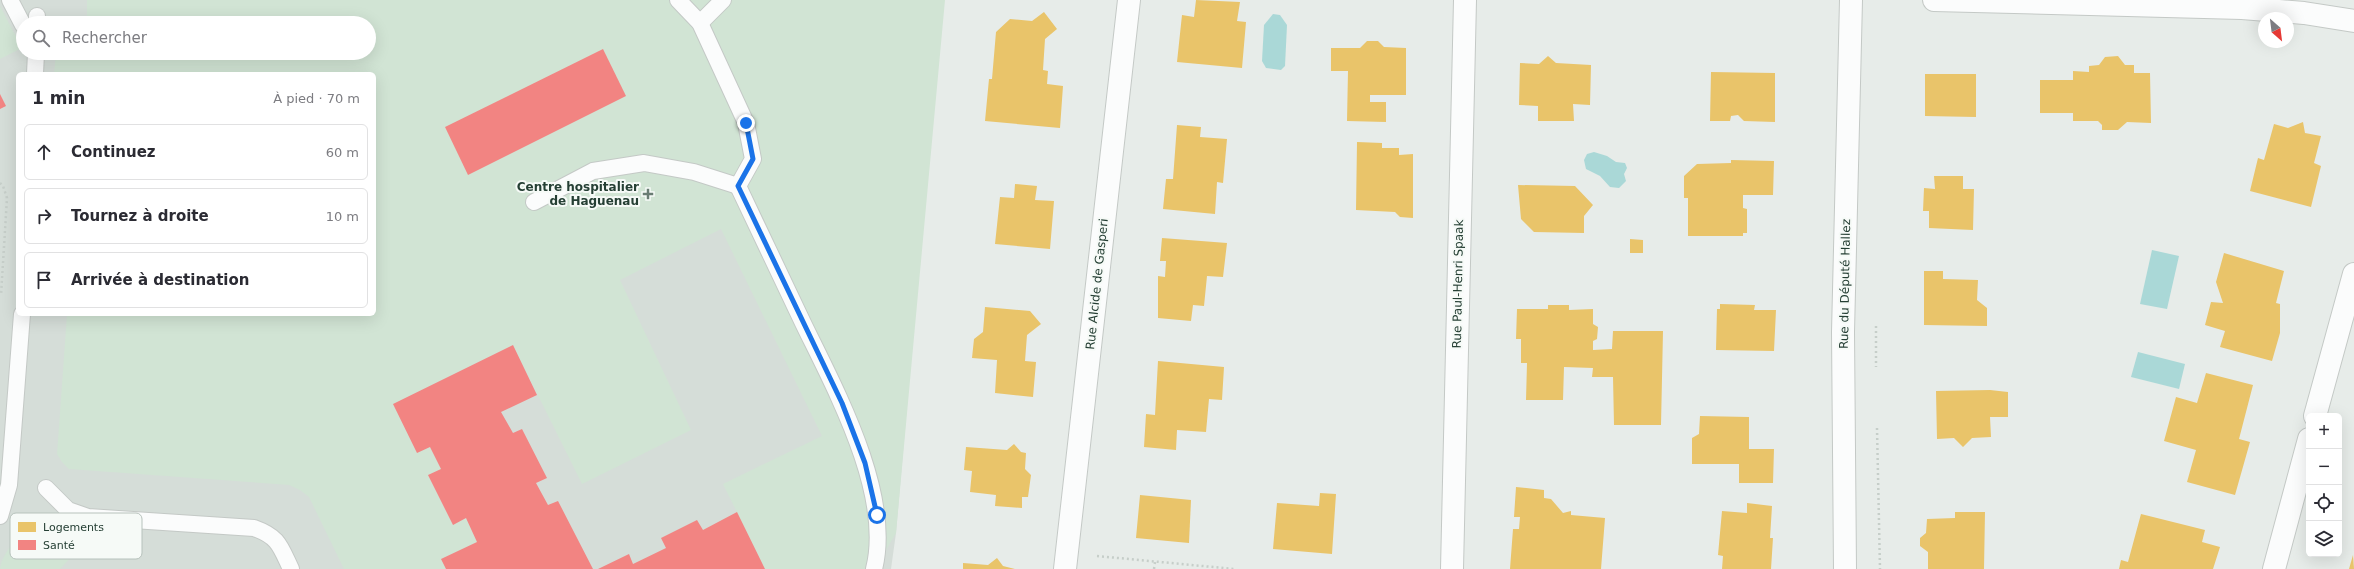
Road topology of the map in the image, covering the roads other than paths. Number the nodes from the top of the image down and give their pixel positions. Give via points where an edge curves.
1 (10, 0) edge
2 (678, 0) edge
3 (723, 0) edge
4 (1129, 0) edge
5 (1464, 0) edge
6 (1851, 0) edge
7 (1934, 0) edge
8 (2304, 6) edge
9 (18, 16) edge
10 (2354, 21) edge
11 (700, 23) junction
12 (36, 60) edge
13 (35, 72) edge
14 (738, 186) junction
15 (534, 202) dead end
16 (2354, 274) edge
17 (22, 316) edge
18 (2316, 413) edge
19 (2306, 449) edge
20 (46, 488) dead end
21 (77, 513) edge
22 (0, 516) edge
23 (142, 521) edge
24 (1066, 561) edge
25 (291, 569) edge
26 (874, 569) edge
27 (1452, 569) edge
28 (1845, 569) edge
29 (2274, 569) edge

1 - 9 lane
2 - 11 lane
3 - 11 lane
4 - 24 street, Rue Alcide de Gasperi
5 - 27 street, Rue Paul-Henri Spaak
6 - 28 street, Rue du Député Hallez via 1843,332
7 - 8 street via 2242,8
8 - 10 street
11 - 14 lane via 746,123 753,159
12 - 13 lane
14 - 15 lane via 694,172 644,163 593,171
14 - 26 lane via 842,403 865,463 877,515 877,560
16 - 18 street
17 - 22 lane via 9,485
19 - 29 street
20 - 21 lane via 68,510
23 - 25 lane via 254,528 269,534 278,542

